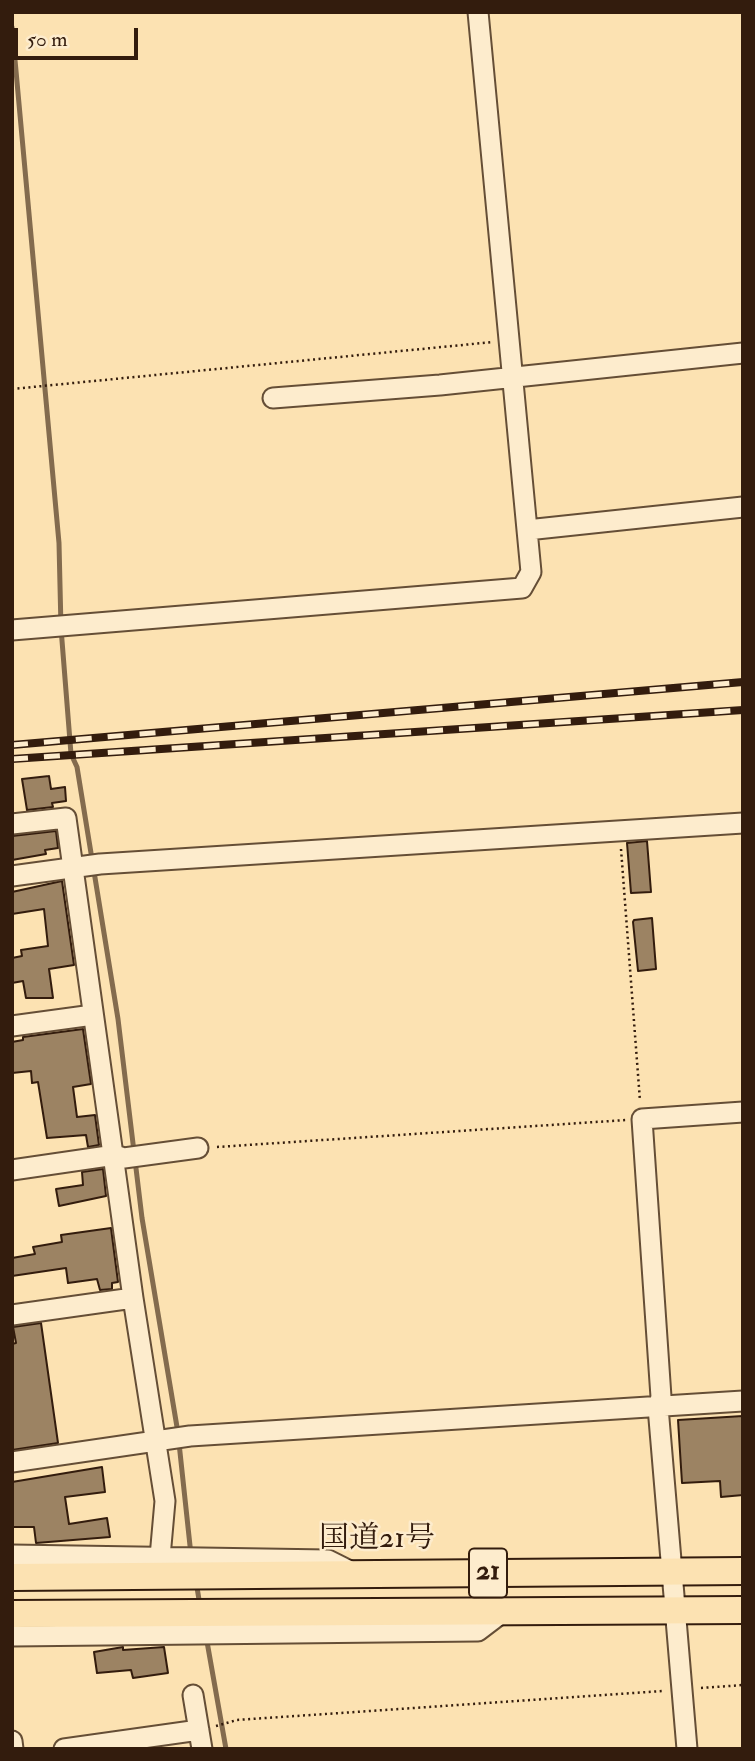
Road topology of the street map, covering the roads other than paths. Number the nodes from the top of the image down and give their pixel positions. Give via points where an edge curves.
1 (478, 12) edge
2 (743, 353) edge
3 (511, 377) junction
4 (273, 398) dead end
5 (743, 507) edge
6 (527, 530) junction
7 (12, 630) edge
8 (743, 823) edge
9 (12, 824) edge
10 (84, 867) junction
11 (12, 876) edge
12 (93, 1015) junction
13 (12, 1026) edge
14 (743, 1112) edge
15 (198, 1149) road end
16 (127, 1157) junction
17 (12, 1170) edge
18 (133, 1298) junction
19 (12, 1315) edge
20 (743, 1401) edge
21 (659, 1407) junction
22 (172, 1439) junction
23 (12, 1462) edge
24 (12, 1555) edge
25 (160, 1556) junction
26 (743, 1571) edge
27 (671, 1572) junction
28 (356, 1574) junction
29 (12, 1577) edge
30 (743, 1610) edge
31 (675, 1611) junction
32 (503, 1612) junction
33 (12, 1614) edge
34 (190, 1624) junction
35 (12, 1636) edge
36 (193, 1695) dead end
37 (201, 1739) edge
38 (12, 1741) edge
39 (13, 1749) edge
40 (64, 1749) edge
41 (687, 1749) edge

1 - 3 street
2 - 3 street
3 - 4 street
3 - 6 street
5 - 6 street
6 - 7 street via 531,572 522,588
8 - 10 street
9 - 10 street via 66,818
10 - 11 street
10 - 12 street
12 - 13 street
12 - 16 street
14 - 21 street via 642,1119
15 - 16 street
16 - 17 street
16 - 18 street
18 - 19 street
18 - 22 street
20 - 21 street
21 - 22 street
21 - 27 street
22 - 23 street
22 - 25 street
24 - 25 street
25 - 28 street via 328,1560
26 - 27 highway, 国道21号 / 21
27 - 28 highway, 国道21号 / 21
27 - 31 street
28 - 29 highway, 国道21号 / 21
30 - 31 highway, 21
31 - 32 highway, 21
31 - 41 street
32 - 34 highway, 21 via 238,1613
32 - 34 street via 478,1631 217,1634
33 - 34 highway, 21
34 - 35 street
36 - 37 street
37 - 40 street
38 - 39 street

